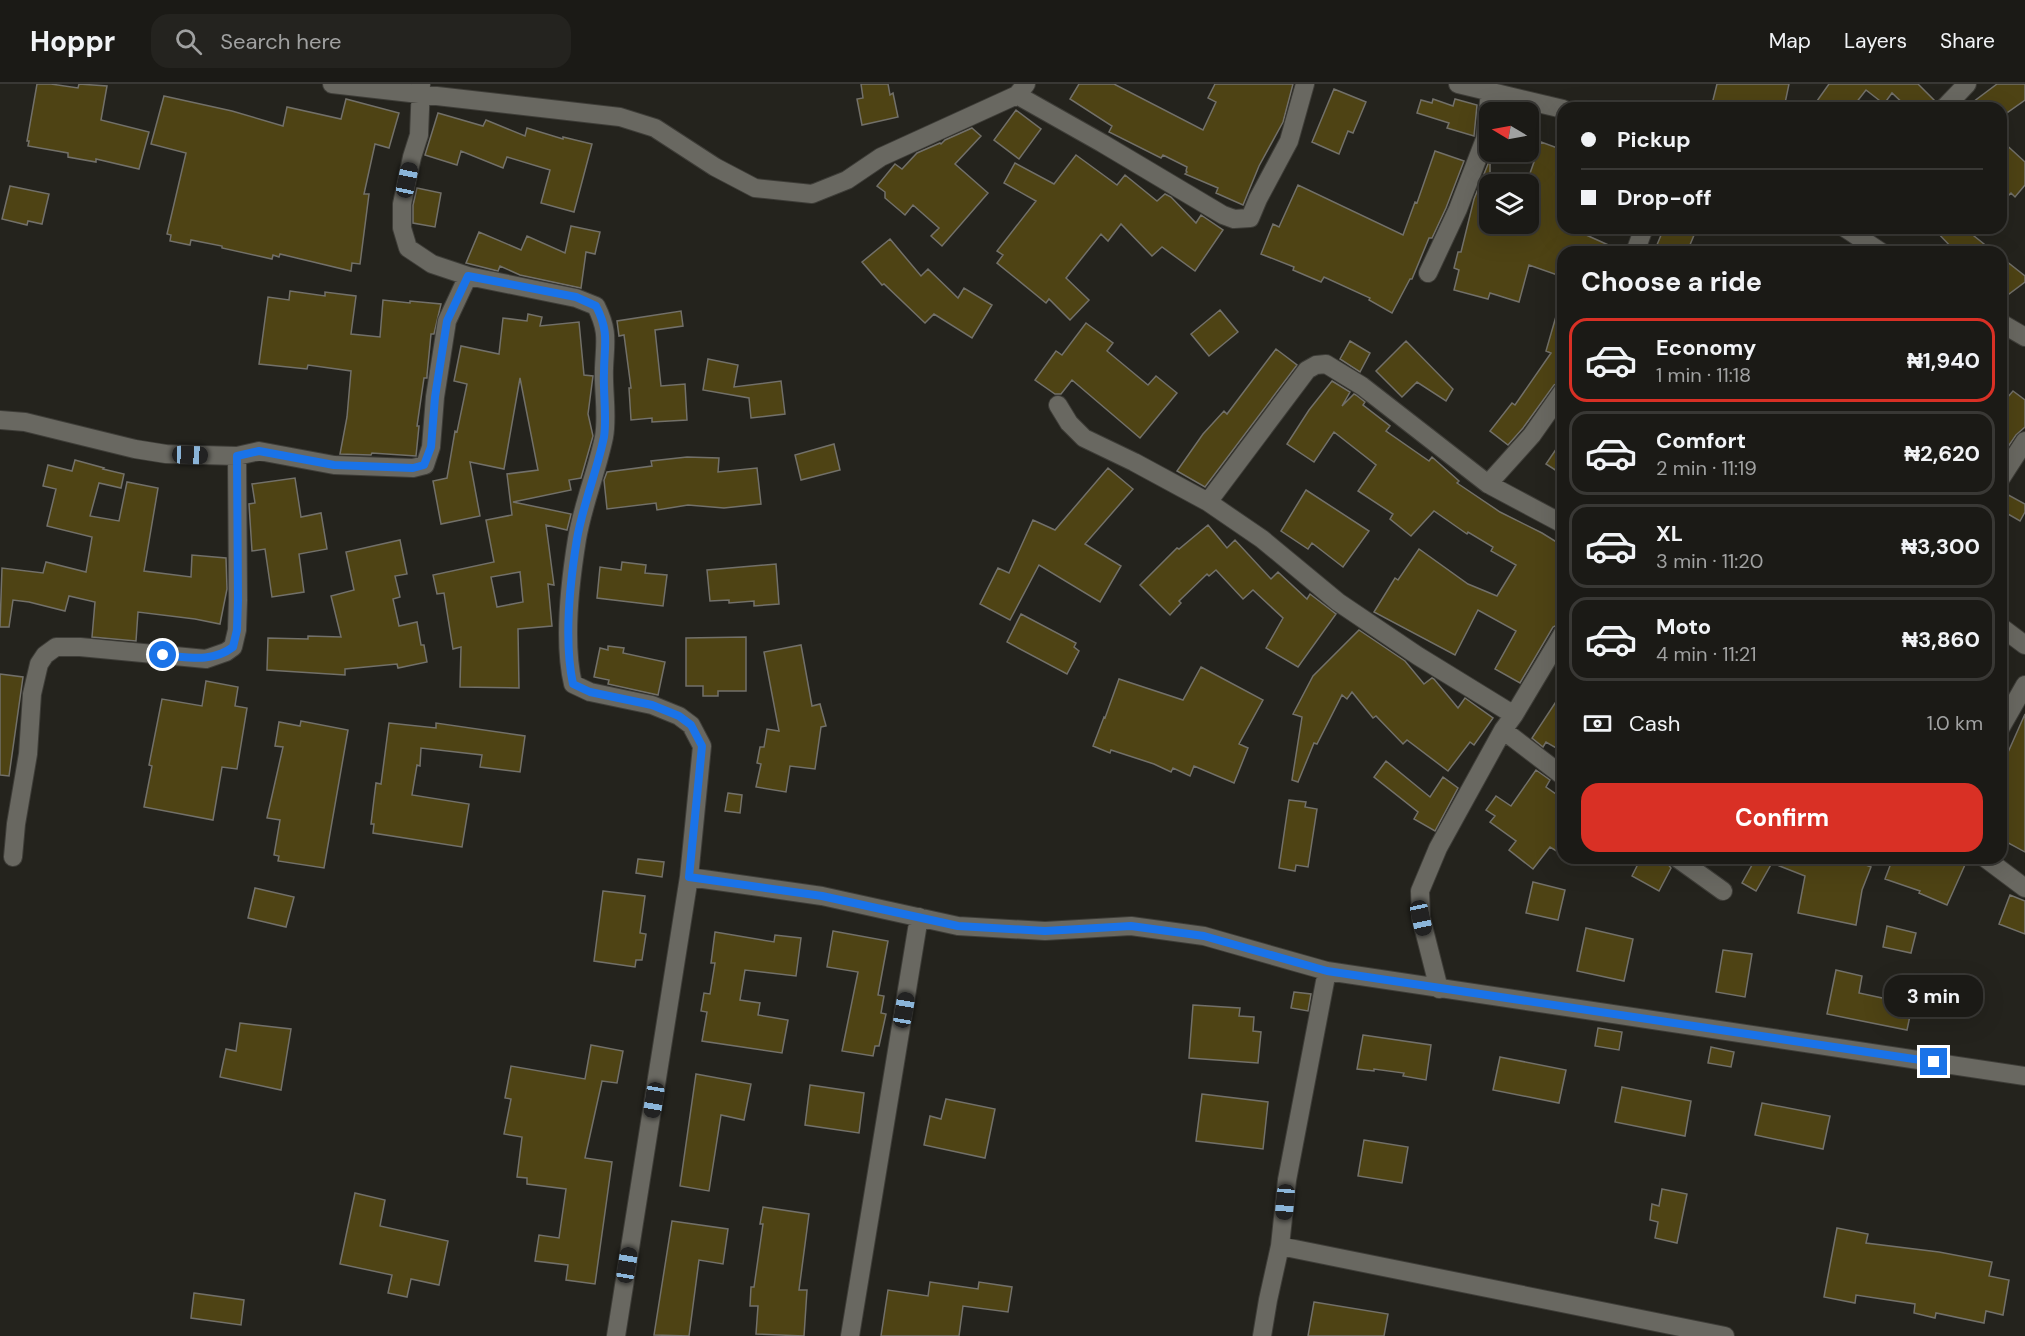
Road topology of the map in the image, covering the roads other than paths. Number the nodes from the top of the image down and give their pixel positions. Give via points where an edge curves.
1 (332, 84) edge
2 (1305, 84) edge
3 (1458, 84) edge
4 (1967, 84) edge
5 (421, 89) edge
6 (1022, 90) edge
7 (1490, 92) junction
8 (1950, 102) edge
9 (1557, 109) edge
10 (1854, 234) edge
11 (1872, 246) edge
12 (1428, 273) dead end
13 (468, 276) junction
14 (2007, 326) edge
15 (2025, 337) edge
16 (1557, 400) edge
17 (1058, 405) dead end
18 (0, 420) edge
19 (2025, 441) edge
20 (237, 456) junction
21 (2007, 469) edge
22 (1488, 484) junction
23 (1208, 502) junction
24 (1557, 521) edge
25 (2007, 632) edge
26 (1557, 643) edge
27 (2025, 645) edge
28 (2025, 685) edge
29 (1514, 715) junction
30 (2007, 716) edge
31 (1503, 730) junction
32 (1557, 771) edge
33 (13, 857) dead end
34 (1685, 864) edge
35 (1993, 864) edge
36 (689, 877) junction
37 (2025, 888) edge
38 (1723, 891) dead end
39 (919, 917) junction
40 (1327, 971) junction
41 (1439, 988) junction
42 (2025, 1076) edge
43 (1281, 1246) junction
44 (616, 1336) edge
45 (850, 1336) edge
46 (1262, 1336) edge
47 (1725, 1336) edge

1 - 5 street
2 - 6 street via 1289,141 1250,218 1242,220 1223,216
3 - 7 street
4 - 8 street
5 - 6 street via 620,117 655,128 755,188 812,194
5 - 13 street via 419,135 402,204 402,228 408,248 432,264
7 - 9 street
7 - 12 street via 1485,139
10 - 11 street
13 - 20 street via 447,321 431,447 424,465 334,465 259,451
13 - 36 street via 576,297 596,306 604,322 604,435 577,538 569,611 569,664 573,684 590,692 652,705 691,725 702,746
14 - 15 street
16 - 22 street via 1532,435
17 - 23 street via 1084,438
18 - 20 street via 25,422 166,454
19 - 21 street
20 - 33 street via 238,600 233,647 206,659 80,647 56,647 45,655 32,694
22 - 23 street via 1362,386 1326,364 1307,370
22 - 24 street
23 - 29 street via 1262,539 1338,602
25 - 27 street
26 - 29 street
28 - 30 street
29 - 31 street
31 - 32 street
31 - 41 street via 1438,848 1420,891 1421,918
34 - 38 street
35 - 37 street
36 - 39 street via 822,896
36 - 44 street
39 - 40 street via 958,926 1045,931 1131,926 1204,936
39 - 45 street
40 - 41 street
40 - 43 street via 1287,1180
41 - 42 street
43 - 46 street
43 - 47 street

